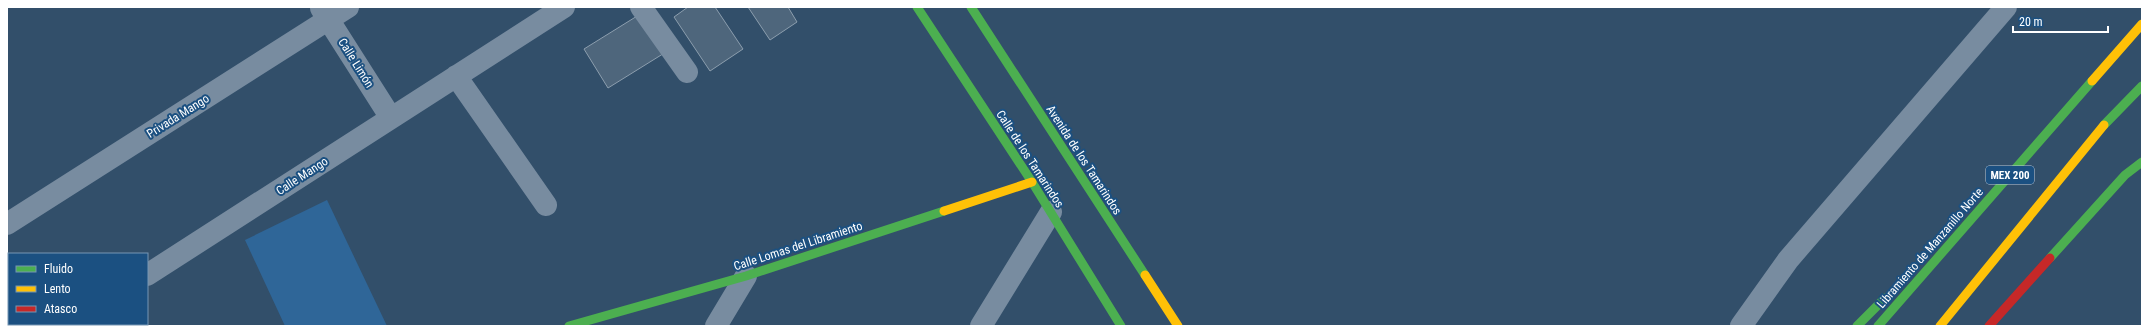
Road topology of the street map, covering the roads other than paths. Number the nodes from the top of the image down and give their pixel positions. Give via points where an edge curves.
1 (348, 7) edge
2 (564, 7) edge
3 (641, 7) edge
4 (917, 7) edge
5 (971, 7) edge
6 (2006, 7) edge
7 (325, 13) edge
8 (2142, 24) edge
9 (687, 72) dead end
10 (456, 76) junction
11 (2142, 86) edge
12 (391, 118) junction
13 (2030, 152) junction
14 (2142, 162) edge
15 (1032, 182) junction
16 (546, 205) dead end
17 (1051, 212) junction
18 (7, 224) edge
19 (1924, 259) dead end
20 (148, 274) edge
21 (746, 276) junction
22 (1891, 292) dead end
23 (569, 326) edge
24 (716, 326) edge
25 (981, 326) edge
26 (1121, 326) edge
27 (1178, 326) edge
28 (1741, 326) edge
29 (1857, 326) edge
30 (1878, 326) edge
31 (1940, 326) edge
32 (1989, 326) edge

1 - 7 street, Privada Mango
2 - 10 street, Calle Mango
3 - 9 street
4 - 15 main road, Calle de los Tamarindos
5 - 27 main road, Avenida de los Tamarindos
6 - 28 street via 1788,260
7 - 12 street, Calle Limón
7 - 18 street, Privada Mango
8 - 13 main road, Libramiento de Manzanillo Norte / MEX 200
10 - 12 street, Calle Mango
10 - 16 street
11 - 31 main road, MEX 200 via 2102,127
12 - 20 street, Calle Mango
13 - 19 main road
13 - 30 main road, Libramiento de Manzanillo Norte / MEX 200
14 - 32 main road via 2125,175
15 - 17 main road, Calle de los Tamarindos
15 - 21 main road, Calle Lomas del Libramiento
17 - 25 street
17 - 26 main road, Calle de los Tamarindos
21 - 23 main road, Calle Lomas del Libramiento
21 - 24 street
22 - 29 main road

